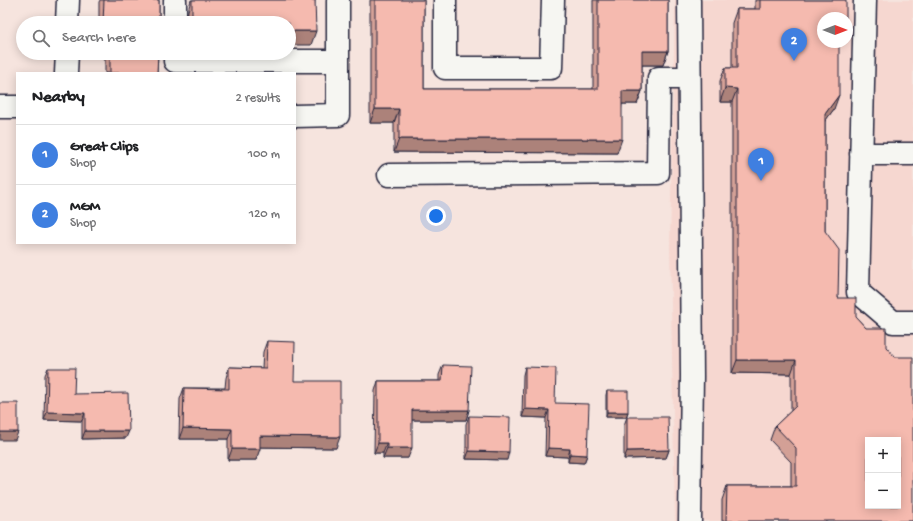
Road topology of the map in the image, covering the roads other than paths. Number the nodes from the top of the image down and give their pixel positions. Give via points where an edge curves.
1 (68, 0) edge
2 (175, 0) edge
3 (338, 0) edge
4 (445, 0) edge
5 (553, 0) edge
6 (689, 0) edge
7 (864, 0) edge
8 (68, 16) edge
9 (175, 16) edge
10 (67, 60) edge
11 (338, 61) junction
12 (175, 62) edge
13 (66, 72) edge
14 (689, 78) junction
15 (0, 107) edge
16 (16, 107) edge
17 (296, 116) edge
18 (861, 154) junction
19 (913, 154) edge
20 (389, 175) dead end
21 (913, 322) edge
22 (690, 521) edge

1 - 8 lane
2 - 9 lane
3 - 11 lane
4 - 5 lane via 445,68 551,68
6 - 14 lane
7 - 18 lane
10 - 13 lane
11 - 12 lane
11 - 17 lane via 338,115
14 - 20 lane via 660,78 658,173
14 - 22 lane via 692,376
15 - 16 lane
18 - 19 lane
18 - 21 lane via 858,292 893,322

